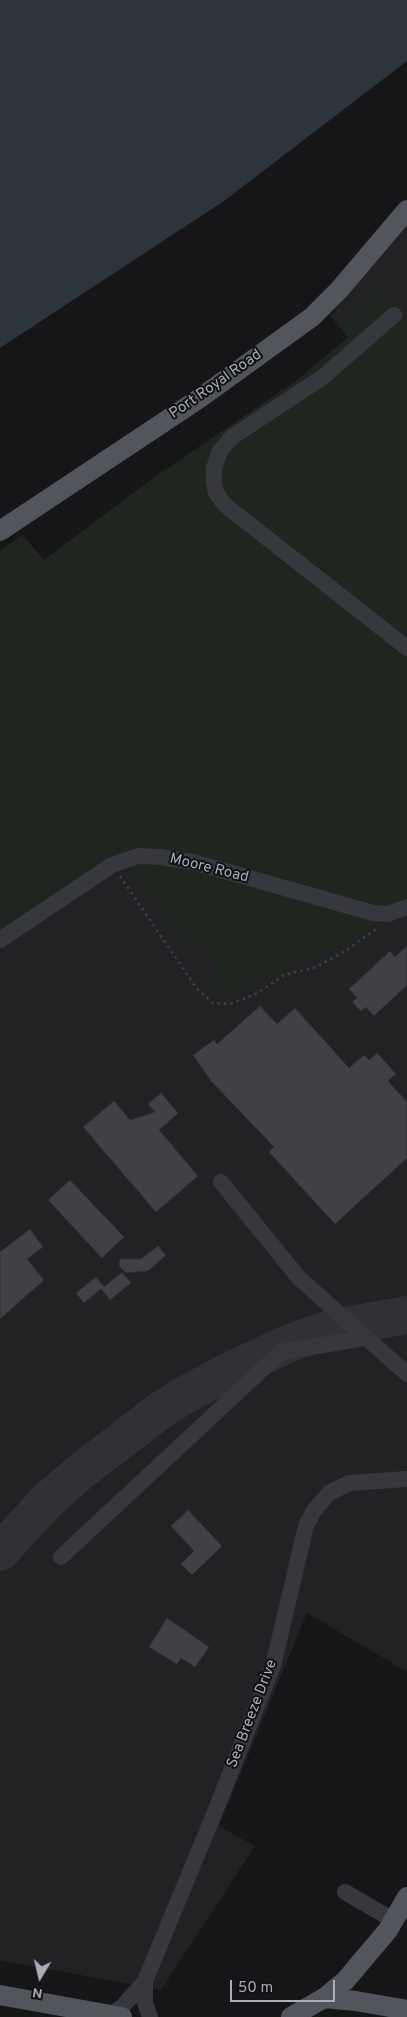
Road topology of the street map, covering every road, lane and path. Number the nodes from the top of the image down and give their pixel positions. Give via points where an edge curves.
1 (407, 210) edge
2 (394, 315) dead end
3 (0, 531) edge
4 (407, 648) edge
5 (112, 865) junction
6 (407, 907) edge
7 (381, 925) dead end
8 (0, 940) edge
9 (221, 1182) dead end
10 (366, 1338) junction
11 (407, 1374) edge
12 (407, 1479) edge
13 (61, 1558) dead end
14 (344, 1892) dead end
15 (407, 1897) edge
16 (393, 1920) junction
17 (145, 1981) junction
18 (0, 1995) edge
19 (324, 1998) junction
20 (407, 2010) edge
21 (116, 2016) edge
22 (293, 2016) edge
23 (150, 2017) edge

1 - 3 main road, Port Royal Road via 312,317 200,398
2 - 4 street via 323,377 232,437 220,451 214,468 214,482 216,493 225,506
5 - 6 street, Moore Road via 138,856 160,857 193,862 373,913 388,914
5 - 7 path via 197,989 213,1003 230,1004 256,994 284,976 316,967
5 - 8 street, Moore Road
9 - 10 street via 299,1278
10 - 11 street
10 - 13 street via 281,1352
12 - 17 street, Sea Breeze Drive via 349,1483 329,1493 313,1512 306,1526 274,1666
14 - 16 street
15 - 16 main road
16 - 19 main road via 345,1981
17 - 21 street, Sea Breeze Drive
17 - 23 street, Sea Breeze Drive via 145,2003
18 - 21 main road
19 - 20 main road
19 - 22 main road

